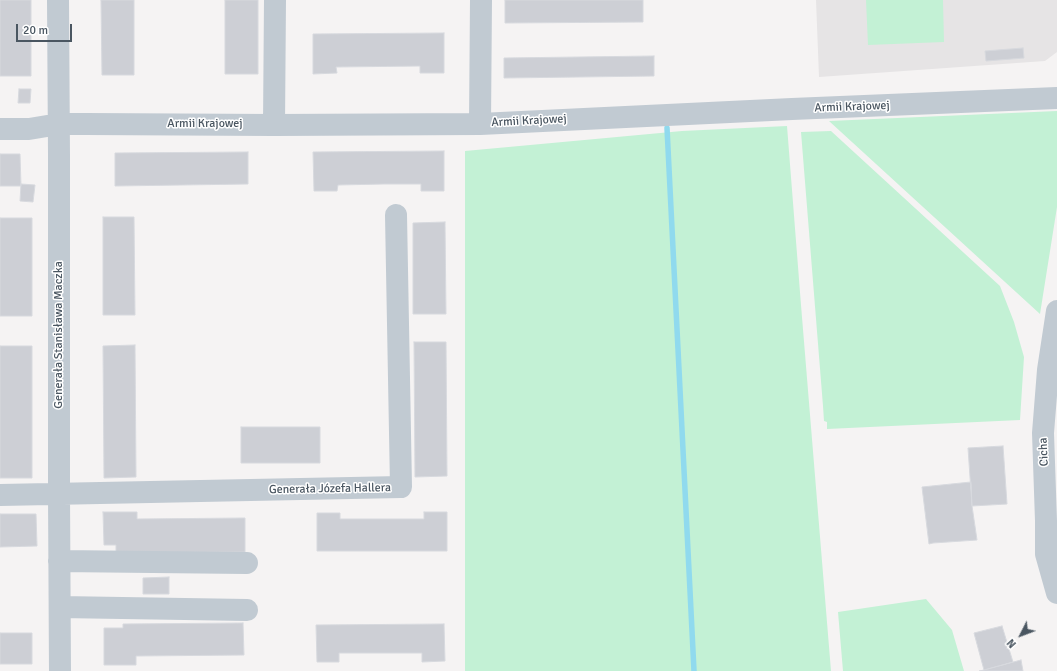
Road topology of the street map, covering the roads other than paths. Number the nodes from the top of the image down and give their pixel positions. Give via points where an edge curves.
1 (58, 0) edge
2 (275, 0) edge
3 (480, 0) edge
4 (1057, 98) edge
5 (59, 124) junction
6 (480, 124) junction
7 (274, 125) junction
8 (0, 129) edge
9 (396, 215) dead end
10 (1057, 311) edge
11 (1053, 363) edge
12 (59, 494) junction
13 (0, 495) edge
14 (1052, 521) edge
15 (59, 562) junction
16 (247, 563) dead end
17 (1057, 592) edge
18 (60, 607) junction
19 (247, 610) dead end
20 (60, 671) edge

1 - 5 street, Generała Stanisława Maczka
2 - 7 street
3 - 6 street
4 - 6 street, Armii Krajowej
5 - 7 street, Armii Krajowej
5 - 8 street, Armii Krajowej via 30,129
5 - 12 street, Generała Stanisława Maczka
6 - 7 street, Armii Krajowej
9 - 12 street, Generała Józefa Hallera via 401,487
10 - 11 street, Cicha
11 - 14 street, Cicha via 1043,433
12 - 13 street
12 - 15 street, Generała Stanisława Maczka
14 - 17 street, Cicha via 1046,554
15 - 16 street
15 - 18 street, Generała Stanisława Maczka
18 - 19 street
18 - 20 street, Generała Stanisława Maczka

